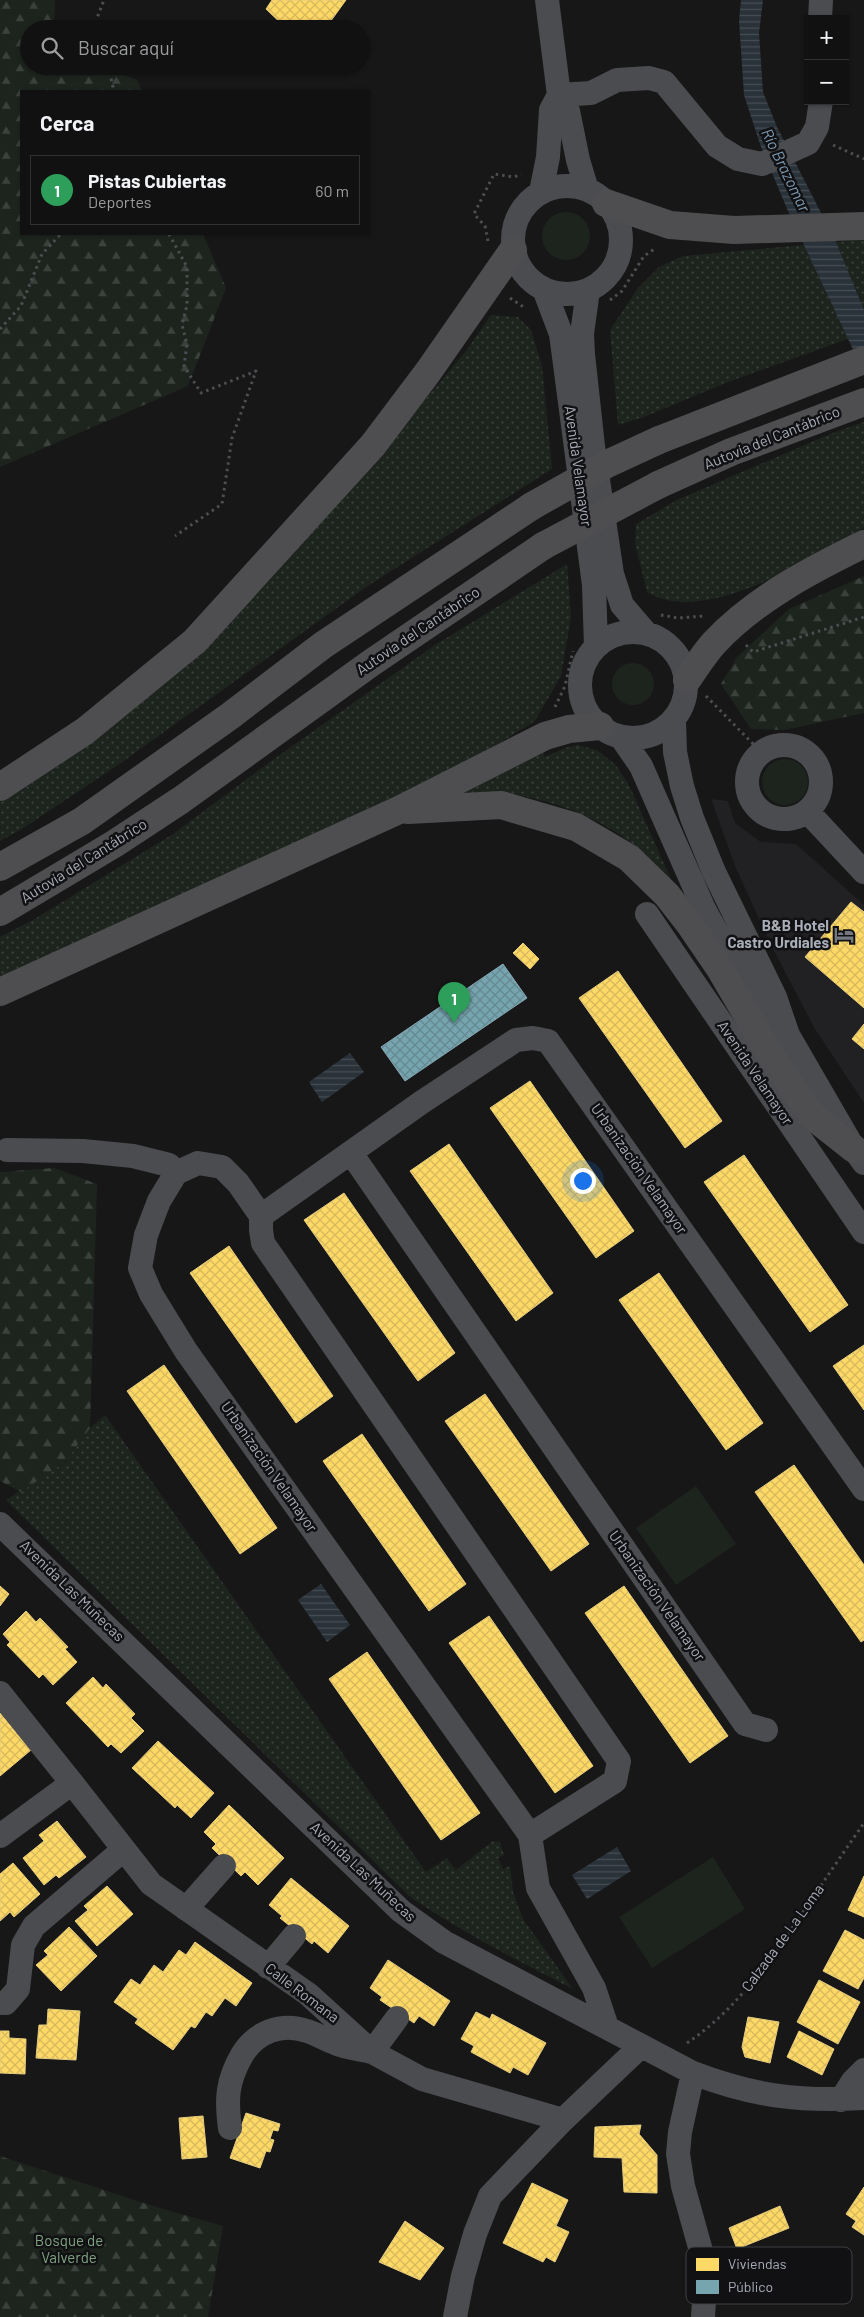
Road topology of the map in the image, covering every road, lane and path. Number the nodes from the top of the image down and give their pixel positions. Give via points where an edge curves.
1 (104, 0) edge
2 (547, 0) edge
3 (821, 0) edge
4 (820, 15) edge
5 (97, 20) edge
6 (110, 75) edge
7 (114, 90) edge
8 (559, 95) junction
9 (820, 105) edge
10 (810, 139) junction
11 (864, 159) edge
12 (541, 192) junction
13 (597, 196) junction
14 (857, 226) edge
15 (60, 235) edge
16 (170, 235) edge
17 (514, 250) junction
18 (544, 289) junction
19 (588, 290) junction
20 (0, 329) edge
21 (855, 363) edge
22 (862, 403) edge
23 (175, 536) dead end
24 (864, 544) edge
25 (864, 617) edge
26 (652, 624) junction
27 (729, 628) junction
28 (596, 647) junction
29 (695, 686) junction
30 (674, 720) junction
31 (610, 732) junction
32 (762, 753) junction
33 (0, 786) edge
34 (399, 810) junction
35 (807, 811) junction
36 (0, 868) edge
37 (864, 872) edge
38 (0, 912) edge
39 (647, 914) dead end
40 (0, 992) edge
41 (788, 1035) junction
42 (7, 1150) dead end
43 (352, 1153) junction
44 (859, 1156) edge
45 (176, 1173) junction
46 (261, 1216) junction
47 (864, 1232) edge
48 (864, 1489) edge
49 (0, 1524) edge
50 (0, 1693) edge
51 (766, 1730) dead end
52 (72, 1783) junction
53 (864, 1823) edge
54 (530, 1835) junction
55 (0, 1836) edge
56 (123, 1850) junction
57 (224, 1866) dead end
58 (186, 1909) junction
59 (294, 1936) dead end
60 (268, 1967) junction
61 (0, 2003) edge
62 (397, 2018) dead end
63 (607, 2027) junction
64 (642, 2046) junction
65 (372, 2052) junction
66 (664, 2058) junction
67 (864, 2070) edge
68 (693, 2073) junction
69 (853, 2099) edge
70 (562, 2120) junction
71 (230, 2128) dead end
72 (700, 2247) edge
73 (704, 2304) edge
74 (455, 2317) edge
75 (703, 2317) edge

1 - 5 path
2 - 8 street
3 - 4 street
6 - 7 path
8 - 10 street via 591,92 618,80 649,78 664,82 717,146 738,159 762,164
8 - 12 street via 551,110 548,157
8 - 13 street via 568,111 578,160
9 - 10 street via 817,127
10 - 11 path
12 - 13 street via 572,186
12 - 17 street via 517,217
13 - 14 highway via 670,225 734,230
13 - 19 street via 614,215 620,244 618,258 610,271
15 - 20 path via 42,254 20,306
16 - 23 path via 187,267 187,305 182,325 187,344 184,366 201,394 256,371 232,438 222,504
17 - 18 street via 519,267
17 - 33 highway via 373,445 194,641 85,732
18 - 19 street via 558,294
18 - 28 street, Avenida Velamayor via 562,334 594,585
19 - 26 street, Avenida Velamayor via 582,334 583,354 608,555 622,604
21 - 36 highway, bridge via 659,440 607,464 532,506 323,646 82,821
22 - 38 highway, Autovía del Cantábrico, bridge via 732,452 658,486 543,546 370,663 180,800 105,850
24 - 27 highway via 813,569 764,600
25 - 27 path via 753,652
26 - 27 path via 717,613
26 - 28 street via 606,638
26 - 29 street via 661,639 674,649
27 - 29 highway via 713,644
28 - 31 street via 581,673 582,702 590,716
29 - 30 street via 686,694
29 - 32 path
30 - 31 street via 650,736 636,738
30 - 41 street via 675,752 692,818 714,872 775,997
31 - 34 highway via 569,729 545,736
31 - 41 street via 641,766 704,909 758,1010
32 - 35 street via 776,746 788,745 810,756 821,778 815,802
32 - 35 street via 749,769 748,793 753,804 779,819 796,817
34 - 40 highway
34 - 44 highway via 501,805 576,827 629,858 667,895 691,926 810,1115
35 - 37 street
39 - 47 street, Avenida Velamayor
41 - 44 street
42 - 45 street via 83,1150 133,1156 169,1164
43 - 46 street, Urbanización Velamayor
43 - 48 street, Urbanización Velamayor via 516,1040 533,1038 548,1041
43 - 51 street, Urbanización Velamayor via 745,1724
45 - 46 street via 198,1162 222,1168 238,1183
45 - 54 street, Urbanización Velamayor via 159,1202 146,1235 140,1268 151,1294 186,1351
46 - 54 street via 263,1243 618,1761 615,1781
49 - 63 street, Avenida Las Muñecas via 401,1911 444,1942
50 - 52 street, Calle Romana
52 - 55 street
52 - 56 street, Calle Romana
53 - 66 path, Calzada de La Loma via 743,1994 701,2034
54 - 63 street, Urbanización Velamayor via 538,1888 594,1988
56 - 58 street, Calle Romana via 151,1884
56 - 61 street via 34,1926 23,1945 18,1989 6,2003
57 - 58 street
58 - 60 street, Calle Romana
59 - 60 street
60 - 65 street, Calle Romana via 308,1994
62 - 65 street
63 - 64 street, Avenida Las Muñecas
64 - 66 street, Avenida Las Muñecas
64 - 70 street
65 - 70 street, Calle Romana via 422,2078
65 - 71 street via 337,2044 306,2030 282,2027 266,2032 250,2043 232,2072 227,2102
66 - 68 street, Avenida Las Muñecas
67 - 69 street via 853,2081
68 - 69 street, Avenida Las Muñecas via 724,2085 772,2096
68 - 72 street via 678,2154
70 - 74 street via 490,2196 475,2234
73 - 75 street

